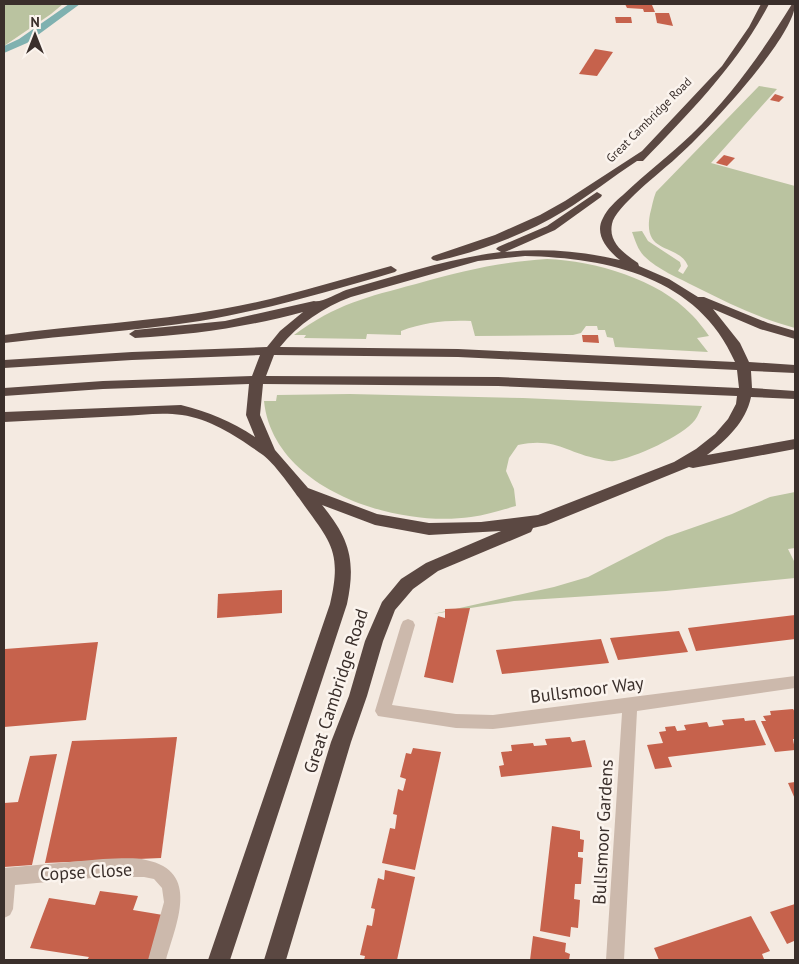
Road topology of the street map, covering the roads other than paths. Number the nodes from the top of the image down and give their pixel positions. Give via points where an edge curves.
1 (765, 4) edge
2 (795, 5) edge
3 (644, 154) junction
4 (477, 258) junction
5 (646, 272) junction
6 (692, 296) junction
7 (331, 300) junction
8 (795, 335) edge
9 (4, 341) edge
10 (4, 364) edge
11 (795, 370) edge
12 (4, 392) edge
13 (795, 395) edge
14 (4, 418) edge
15 (795, 444) edge
16 (268, 452) junction
17 (679, 466) junction
18 (302, 492) junction
19 (540, 521) junction
20 (408, 625) dead end
21 (795, 682) edge
22 (630, 705) junction
23 (5, 877) edge
24 (4, 909) edge
25 (157, 960) edge
26 (219, 960) edge
27 (275, 960) edge
28 (615, 960) edge

1 - 3 highway, Great Cambridge Road via 730,63
2 - 5 highway via 763,56 710,120 608,218 605,233 609,244
3 - 4 highway, Great Cambridge Road via 565,220 535,236
3 - 9 highway via 546,216 457,252 224,313 174,321 39,333
4 - 5 highway via 514,253 562,254 603,260
4 - 7 highway
5 - 6 highway
6 - 8 highway via 764,326
6 - 17 highway via 733,341 744,364 746,384 744,398 723,436
7 - 9 highway via 261,319 202,329
7 - 16 highway via 299,320 284,334 261,366 253,406 256,424
10 - 11 highway via 200,353 346,351 534,356
12 - 13 highway via 155,382 351,378 542,382
14 - 16 highway via 181,410 225,424
15 - 17 highway
16 - 18 highway, Great Cambridge Road
17 - 19 highway
18 - 19 highway via 375,519 429,528 481,528
18 - 26 highway, Great Cambridge Road via 338,539 344,567 343,589
19 - 27 highway, Great Cambridge Road via 432,567 407,584 388,607 341,742
20 - 22 street, Bullsmoor Way via 384,711 456,721 493,722
21 - 22 street, Bullsmoor Way
22 - 28 street, Bullsmoor Gardens
23 - 24 street, Copse Close
23 - 25 street, Copse Close via 103,868 144,868 159,872 170,884 172,902

